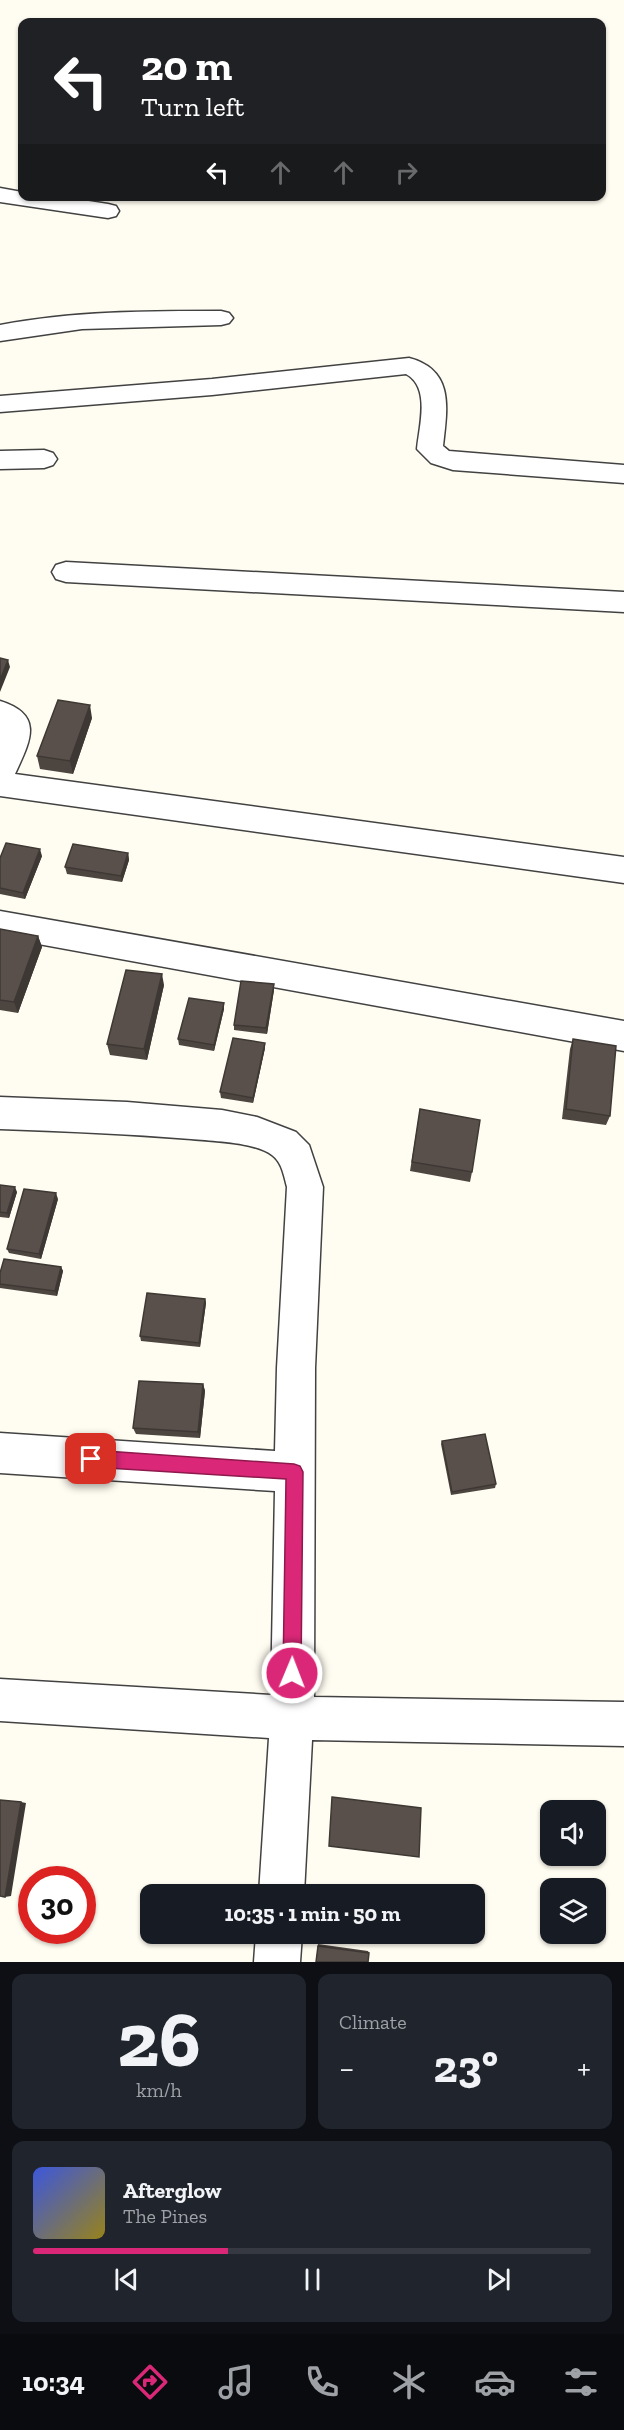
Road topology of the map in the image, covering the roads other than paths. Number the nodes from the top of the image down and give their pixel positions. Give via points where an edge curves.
1 (0, 195) edge
2 (18, 198) edge
3 (40, 201) edge
4 (108, 211) dead end
5 (221, 318) dead end
6 (0, 333) edge
7 (0, 404) edge
8 (44, 459) dead end
9 (0, 460) edge
10 (624, 474) edge
11 (66, 572) dead end
12 (624, 602) edge
13 (0, 712) edge
14 (0, 774) edge
15 (0, 784) edge
16 (624, 870) edge
17 (0, 924) edge
18 (624, 1036) edge
19 (0, 1113) edge
20 (0, 1453) edge
21 (294, 1472) junction
22 (0, 1700) edge
23 (292, 1718) junction
24 (624, 1724) edge
25 (282, 1884) edge
26 (278, 1944) edge
27 (277, 1962) edge

1 - 2 street
3 - 4 street
5 - 6 street via 73,322
7 - 10 street via 409,366 421,370 429,379 433,396 430,448 440,457
8 - 9 street
11 - 12 street
13 - 14 street via 14,721 17,732
15 - 16 street
17 - 18 street
19 - 21 street via 222,1126 284,1143 296,1157 305,1187
20 - 21 street
21 - 23 street
22 - 23 street
23 - 24 street
23 - 25 street
26 - 27 street

